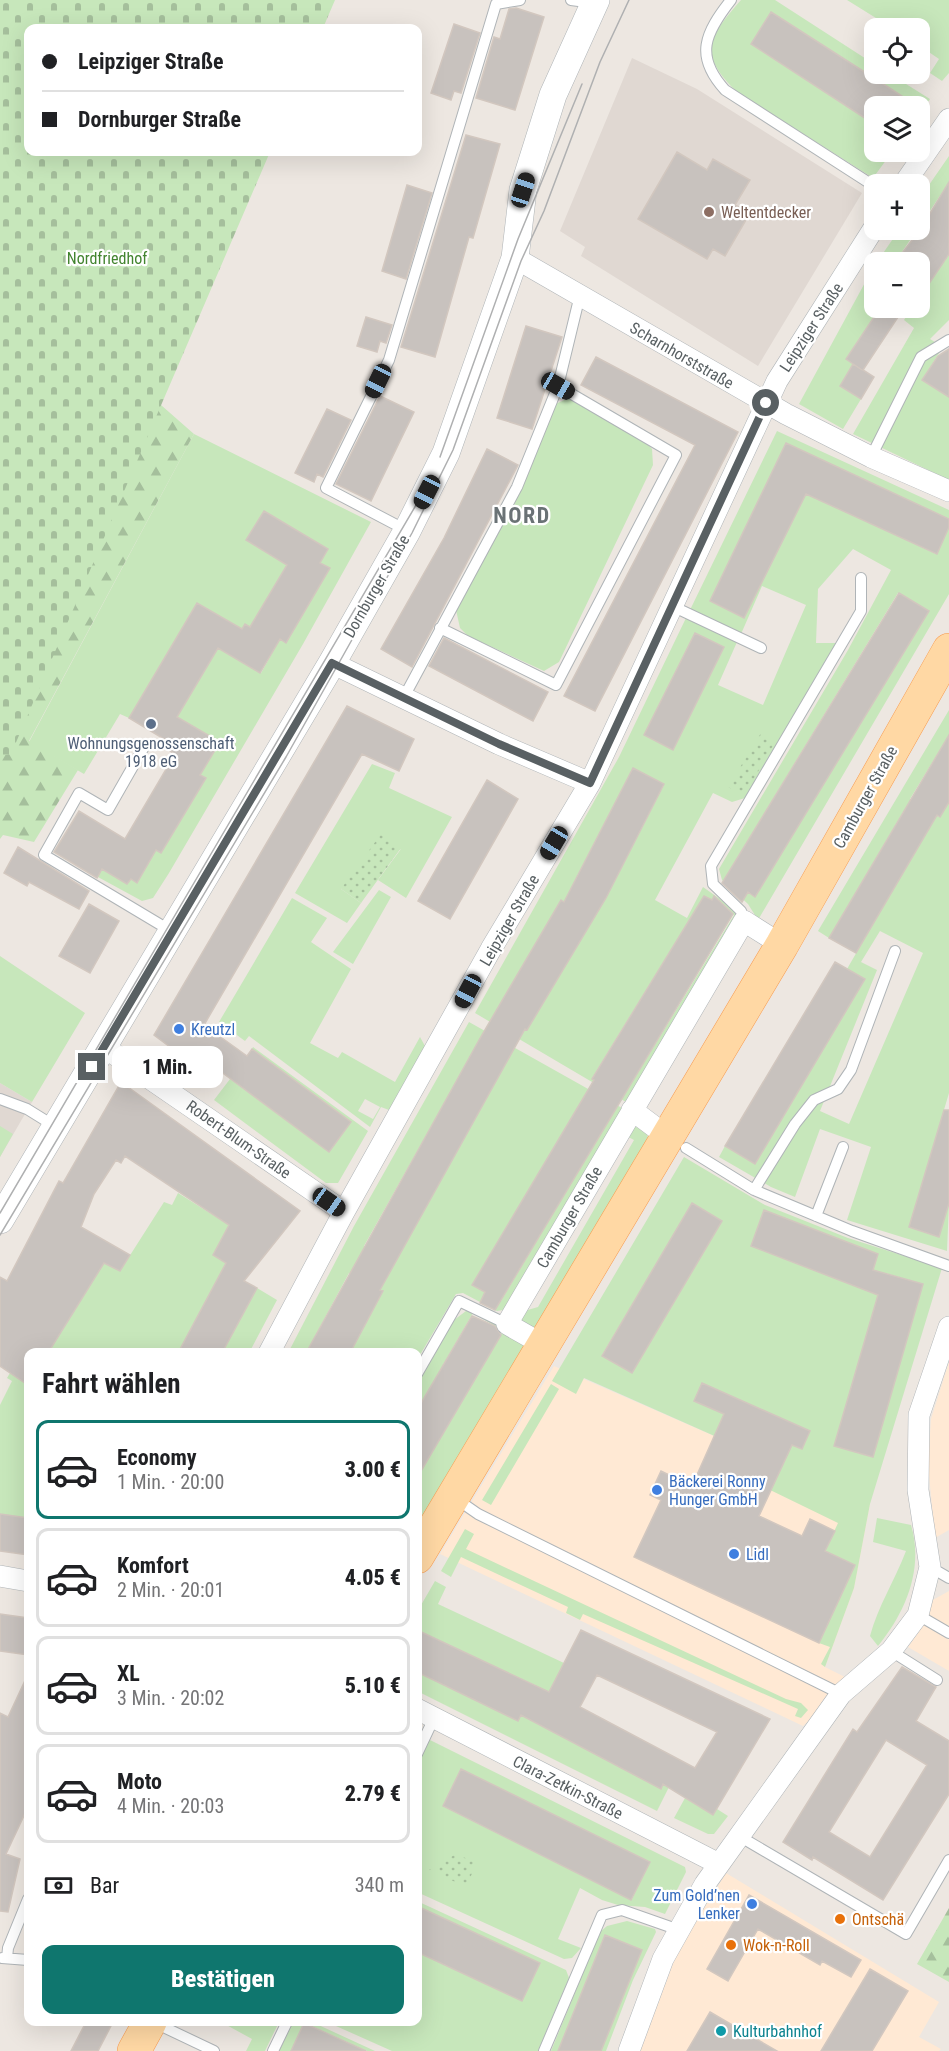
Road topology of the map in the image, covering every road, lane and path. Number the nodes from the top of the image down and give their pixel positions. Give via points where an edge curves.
1 (520, 0) edge
2 (731, 0) edge
3 (587, 1) edge
4 (947, 128) edge
5 (912, 174) edge
6 (864, 180) edge
7 (866, 240) edge
8 (515, 258) junction
9 (580, 295) junction
10 (949, 340) edge
11 (558, 386) junction
12 (766, 403) junction
13 (871, 457) junction
14 (949, 491) edge
15 (407, 531) junction
16 (861, 578) dead end
17 (672, 606) junction
18 (440, 628) junction
19 (761, 648) dead end
20 (949, 650) edge
21 (332, 663) junction
22 (404, 698) junction
23 (144, 747) dead end
24 (590, 783) junction
25 (744, 921) junction
26 (171, 931) junction
27 (782, 945) junction
28 (894, 951) dead end
29 (104, 1047) junction
30 (0, 1099) edge
31 (632, 1110) junction
32 (56, 1127) junction
33 (677, 1142) junction
34 (843, 1147) dead end
35 (754, 1190) junction
36 (344, 1212) junction
37 (816, 1216) junction
38 (0, 1220) edge
39 (949, 1266) edge
40 (507, 1324) junction
41 (949, 1327) edge
42 (542, 1344) junction
43 (272, 1348) edge
44 (422, 1365) edge
45 (452, 1496) junction
46 (422, 1548) edge
47 (930, 1567) junction
48 (0, 1576) edge
49 (949, 1578) edge
50 (24, 1580) edge
51 (918, 1615) junction
52 (949, 1634) edge
53 (891, 1651) junction
54 (938, 1680) dead end
55 (841, 1694) junction
56 (426, 1714) edge
57 (422, 1732) edge
58 (739, 1836) junction
59 (949, 1860) edge
60 (718, 1864) junction
61 (24, 1909) edge
62 (679, 1930) junction
63 (4, 1958) edge
64 (24, 1960) edge
65 (150, 2026) edge
66 (161, 2026) edge
67 (285, 2026) edge
68 (134, 2051) edge
69 (214, 2051) edge
70 (273, 2051) edge
71 (544, 2051) edge
72 (630, 2051) edge

1 - 15 lane via 496,4 389,360 326,488
2 - 6 lane via 714,21 707,39 705,54 710,74 725,90
3 - 8 street, Dornburger Straße via 523,190
4 - 5 street
7 - 12 street, Leipziger Straße
8 - 9 street, Scharnhorststraße
8 - 15 street, Dornburger Straße via 446,453
9 - 11 lane
9 - 12 street, Scharnhorststraße
10 - 13 lane via 921,357
11 - 18 lane via 517,487
11 - 18 lane via 676,455 556,685
12 - 13 street, Scharnhorststraße
12 - 17 street, Leipziger Straße
13 - 14 street, Scharnhorststraße
15 - 21 street, Dornburger Straße
16 - 25 lane via 861,611 711,866 713,884 741,911
17 - 19 lane
17 - 24 street, Leipziger Straße
18 - 22 lane
20 - 27 main road, Camburger Straße
21 - 22 street
21 - 26 street, Dornburger Straße
22 - 24 street
23 - 26 lane via 108,810 79,793 44,855
24 - 36 street, Leipziger Straße via 491,949
25 - 27 street
25 - 31 street, Camburger Straße
26 - 29 street, Dornburger Straße
27 - 33 main road, Camburger Straße
28 - 35 lane via 851,1070 838,1089 814,1100
29 - 32 street, Dornburger Straße
29 - 36 street, Robert-Blum-Straße
30 - 32 lane via 27,1109
31 - 33 street
31 - 40 street, Camburger Straße
32 - 38 street, Dornburger Straße
33 - 35 lane
33 - 42 main road, Camburger Straße
34 - 37 lane
35 - 37 lane
36 - 43 street, Leipziger Straße
37 - 39 lane
40 - 42 street
40 - 44 lane via 459,1301
41 - 47 street via 919,1415 918,1490
42 - 45 main road, Camburger Straße
45 - 46 main road, Camburger Straße
45 - 55 lane via 478,1514
47 - 49 lane
47 - 51 street
48 - 50 street
51 - 52 lane
51 - 53 street
53 - 54 lane
53 - 55 street
55 - 58 street
56 - 57 lane
56 - 60 street, Clara-Zetkin-Straße
58 - 59 lane via 906,1934
58 - 60 street
60 - 62 street
61 - 63 lane
62 - 71 lane via 622,1910 602,1915
62 - 72 street via 663,1959
63 - 64 lane
65 - 68 main road
66 - 69 lane
67 - 70 lane

